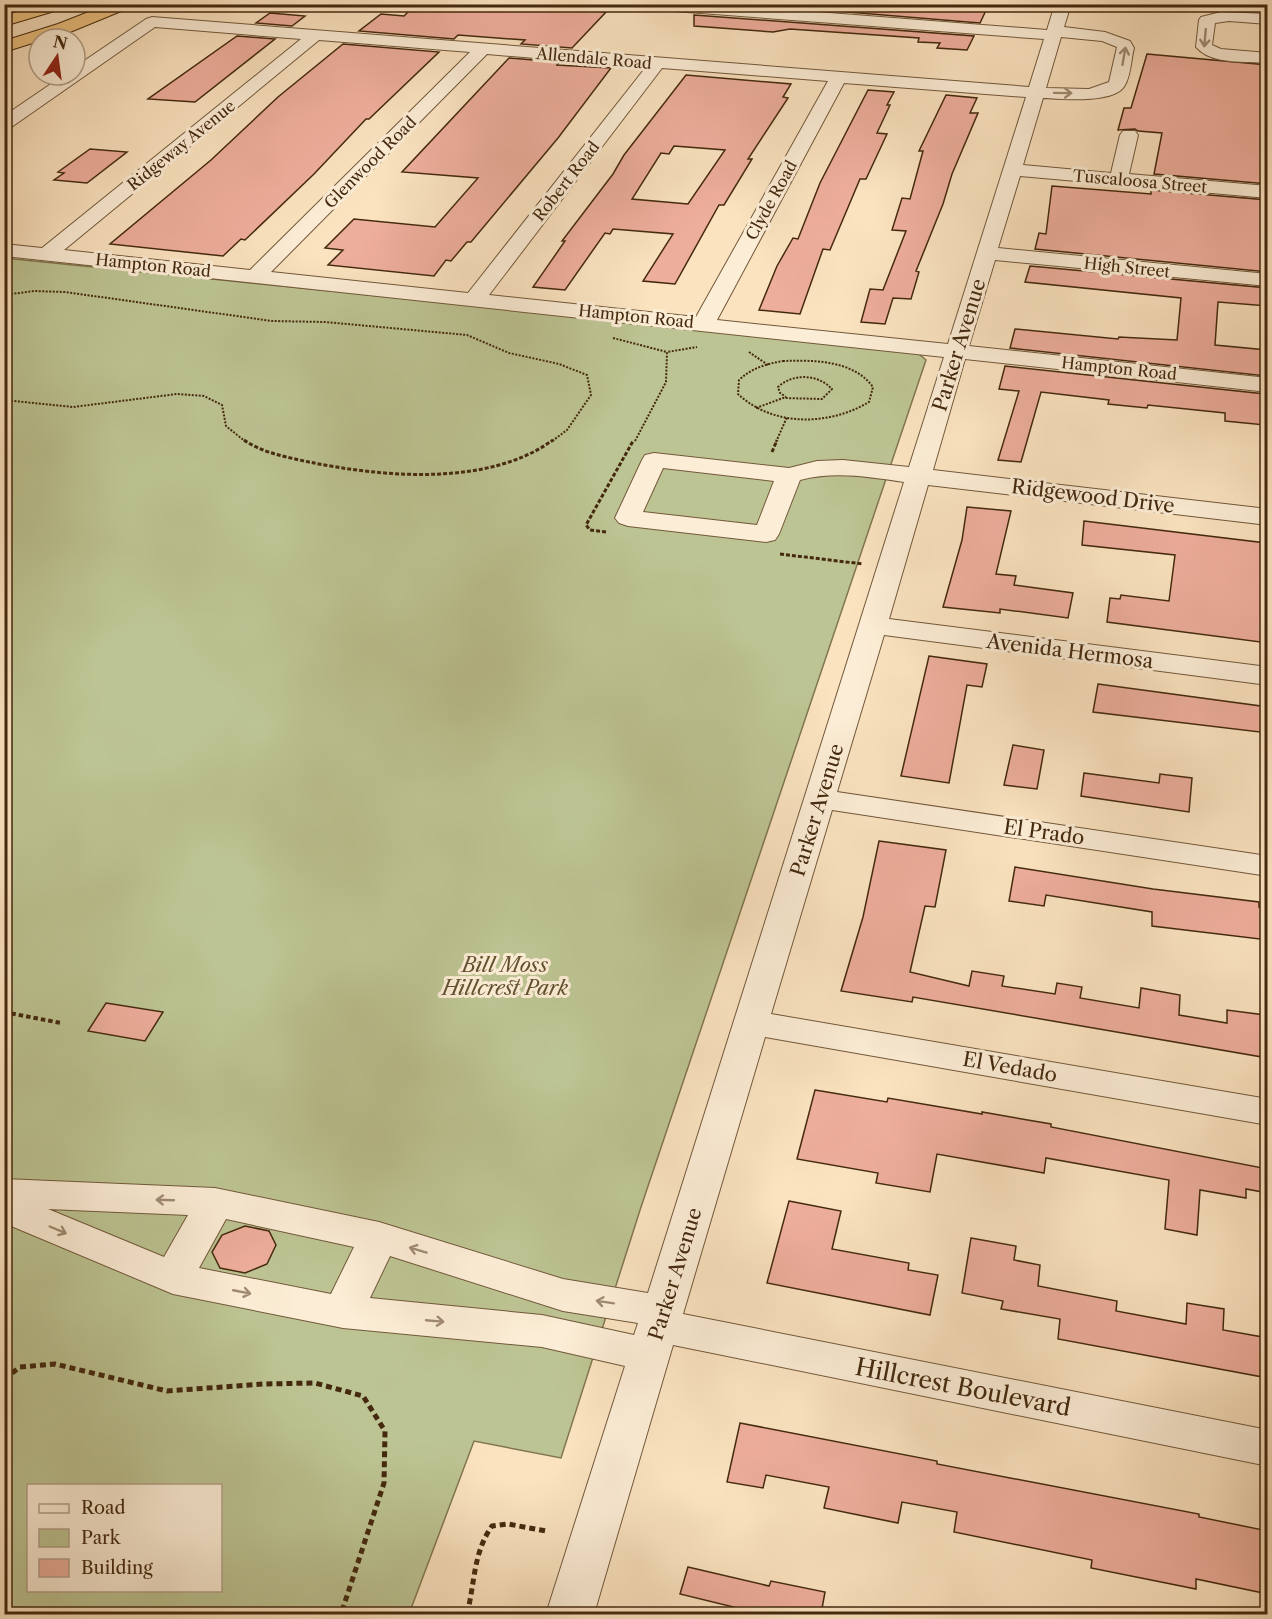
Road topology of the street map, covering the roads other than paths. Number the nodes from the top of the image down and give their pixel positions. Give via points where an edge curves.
1 (62, 4) edge
2 (125, 4) edge
3 (647, 4) edge
4 (1063, 4) edge
5 (1202, 5) edge
6 (1268, 10) edge
7 (1268, 19) edge
8 (4, 21) edge
9 (1055, 33) junction
10 (316, 35) junction
11 (4, 47) edge
12 (483, 49) junction
13 (1268, 58) edge
14 (657, 63) junction
15 (838, 78) junction
16 (1035, 93) junction
17 (4, 124) edge
18 (1129, 135) dead end
19 (1013, 170) junction
20 (1119, 179) junction
21 (1268, 192) edge
22 (4, 250) edge
23 (987, 253) junction
24 (47, 254) junction
25 (256, 276) junction
26 (1268, 280) edge
27 (475, 299) junction
28 (704, 323) junction
29 (958, 350) junction
30 (1268, 385) edge
31 (789, 475) junction
32 (918, 476) junction
33 (1268, 517) edge
34 (873, 625) junction
35 (1268, 676) edge
36 (820, 799) junction
37 (1268, 866) edge
38 (752, 1023) junction
39 (1268, 1112) edge
40 (4, 1193) edge
41 (215, 1202) junction
42 (4, 1207) edge
43 (379, 1237) junction
44 (173, 1278) junction
45 (343, 1312) junction
46 (657, 1331) junction
47 (1268, 1448) edge
48 (570, 1614) edge

1 - 8 highway
2 - 11 highway
3 - 9 street
4 - 9 street, Parker Avenue
5 - 6 street
7 -> 13 street via 1210,18 1204,48 1218,54
9 - 16 street, Parker Avenue
16 -> 9 street, Allendale Road via 1102,92 1116,85 1124,44 1105,37
10 - 12 street, Allendale Road
10 - 17 street, Allendale Road via 152,22
10 - 24 street, Ridgeway Avenue
12 - 14 street, Allendale Road
12 - 25 street, Glenwood Road
14 - 15 street, Allendale Road
14 - 27 street, Robert Road
15 - 16 street, Allendale Road
15 - 28 street, Clyde Road
16 - 19 street, Parker Avenue
18 - 20 street
19 - 20 street, Tuscaloosa Street
19 - 23 street, Parker Avenue
20 - 21 street, Tuscaloosa Street
22 - 24 street, Hampton Road
23 - 26 street, High Street
23 - 29 street, Parker Avenue
24 - 25 street, Hampton Road
25 - 27 street, Hampton Road
27 - 28 street, Hampton Road
28 - 29 street, Hampton Road
29 - 30 street, Hampton Road
29 - 32 street, Parker Avenue
31 - 31 street, Ridgewood Drive via 766,534 628,518 654,460
31 - 32 street, Ridgewood Drive via 843,467
32 - 33 street, Ridgewood Drive
32 - 34 street, Parker Avenue
34 - 35 street, Avenida Hermosa
34 - 36 street, Parker Avenue
36 - 37 street, El Prado
36 - 38 street, Parker Avenue
38 - 39 street, El Vedado
38 - 46 street, Parker Avenue
41 -> 40 street, Hillcrest Boulevard
41 - 43 street, Hillcrest Boulevard
41 - 44 street
42 -> 44 street, Hillcrest Boulevard
43 - 45 street
46 -> 43 street, Hillcrest Boulevard via 563,1295
44 -> 45 street, Hillcrest Boulevard
45 -> 46 street, Hillcrest Boulevard via 542,1331
46 - 47 street, Hillcrest Boulevard
46 - 48 street, Parker Avenue

